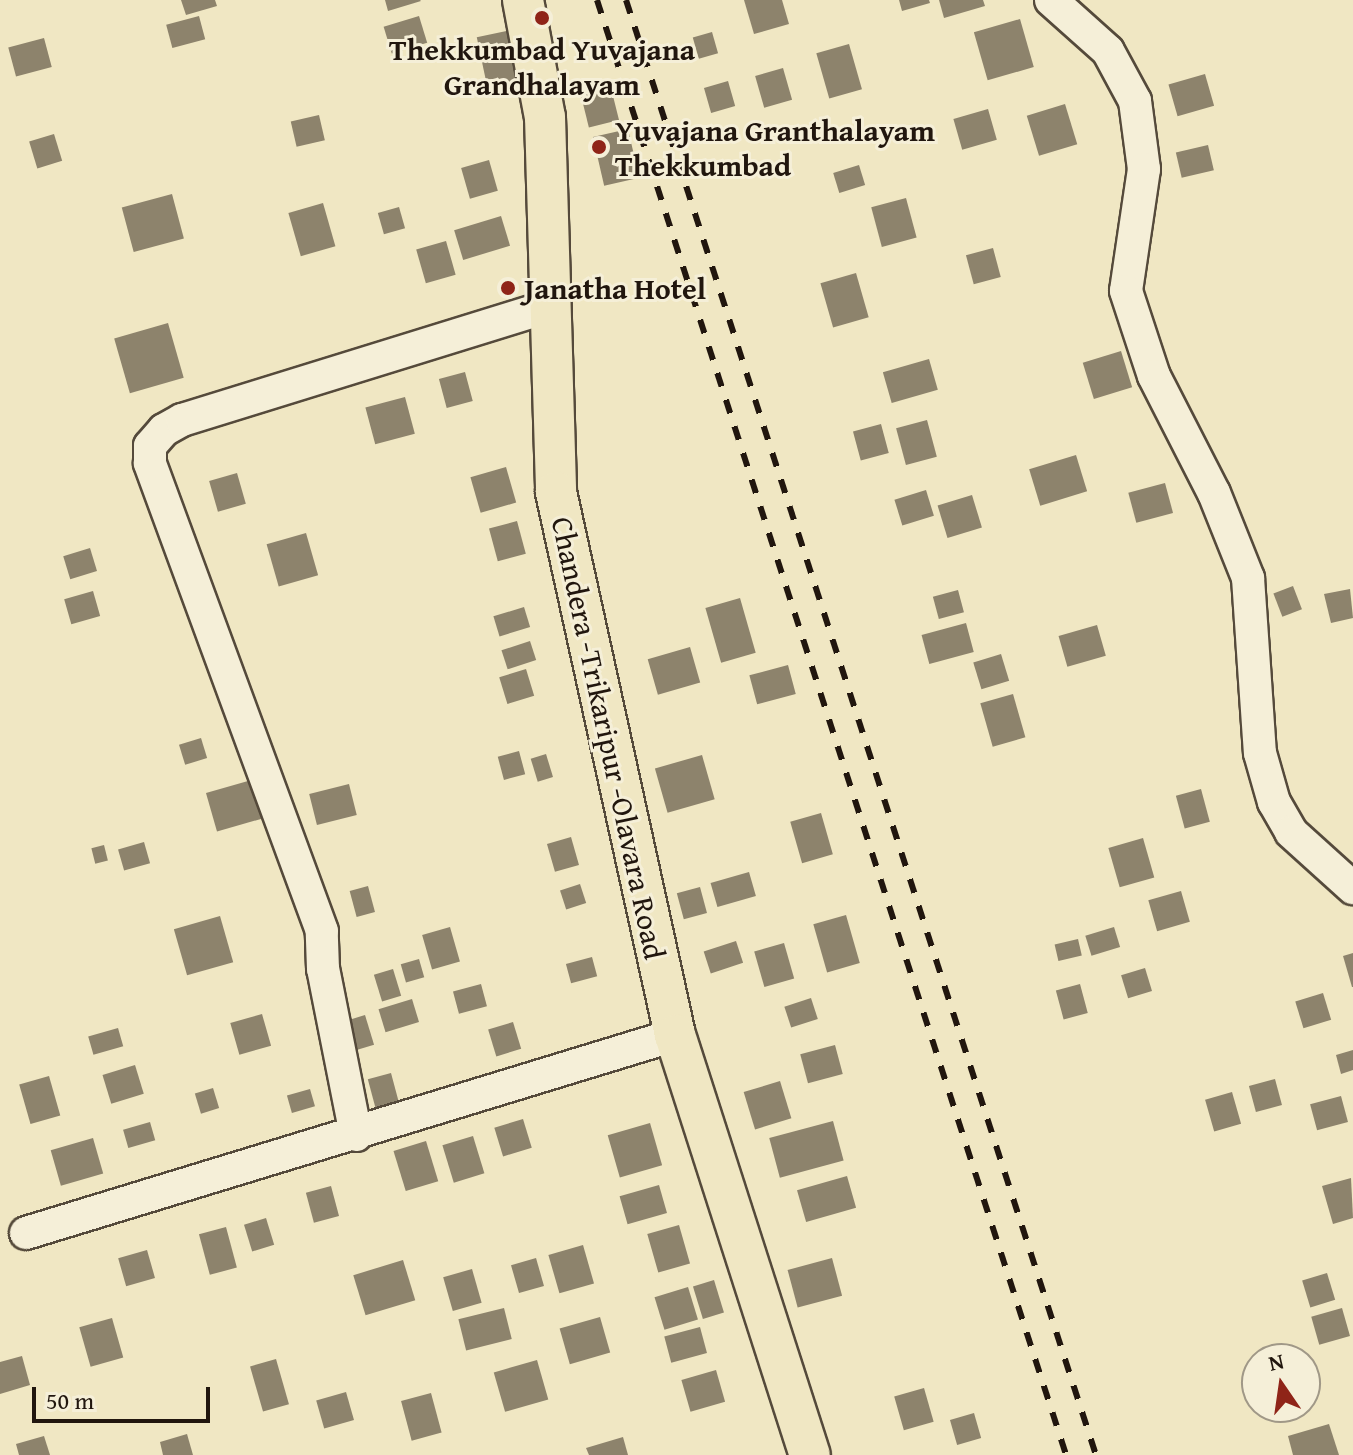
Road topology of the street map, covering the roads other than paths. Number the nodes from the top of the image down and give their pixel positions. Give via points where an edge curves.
1 (523, 0) edge
2 (1051, 0) edge
3 (548, 307) junction
4 (1353, 888) edge
5 (675, 1035) junction
6 (356, 1135) junction
7 (26, 1233) dead end
8 (810, 1455) edge

1 - 3 main road, Chandera -Trikaripur -Olavara Road via 545,117
2 - 4 street via 1108,51 1135,101 1144,169 1126,291 1154,376 1214,493 1248,578 1260,753 1274,802 1291,832
3 - 5 main road, Chandera -Trikaripur -Olavara Road via 556,492
3 - 6 street via 182,420 150,446 150,463 322,931 323,969
5 - 6 street
5 - 8 main road, Chandera -Trikaripur -Olavara Road
6 - 7 street

